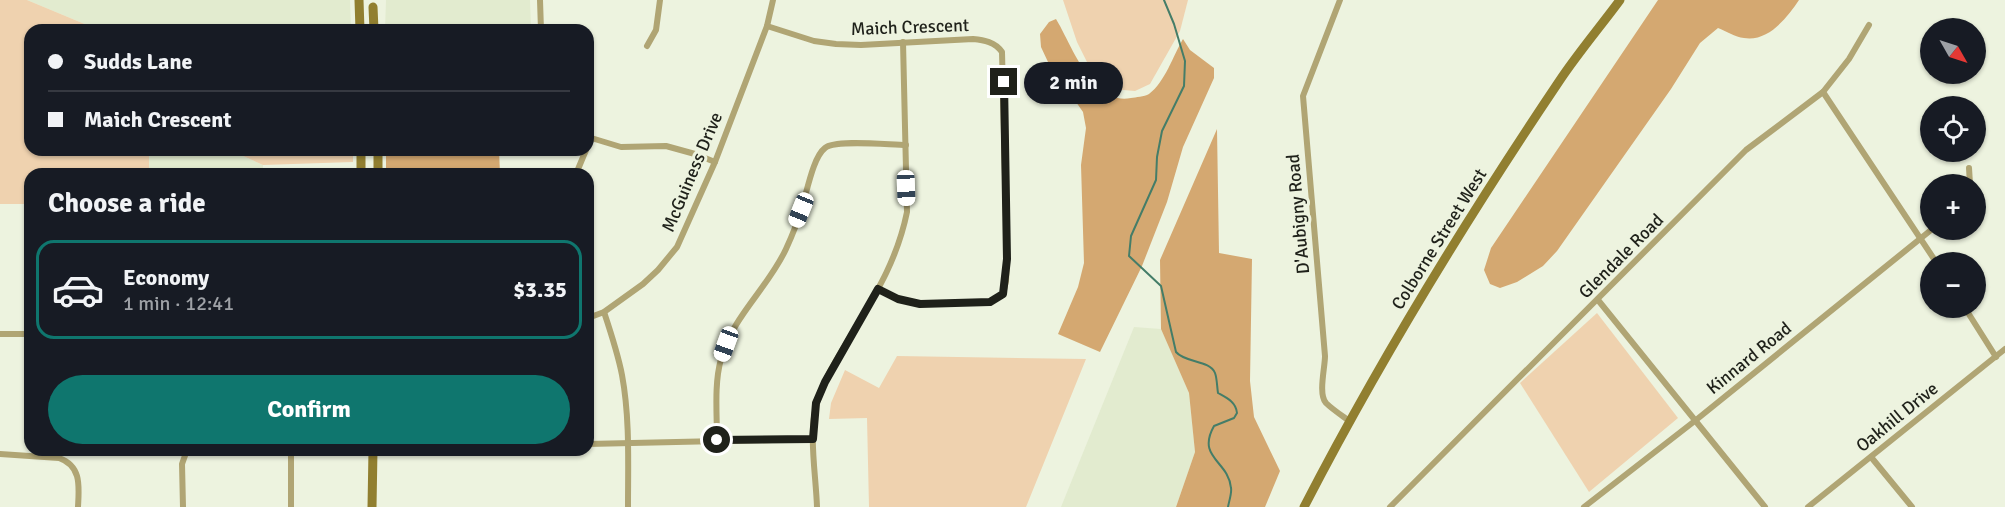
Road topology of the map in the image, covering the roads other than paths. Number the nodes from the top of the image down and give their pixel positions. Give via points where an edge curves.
1 (359, 0) edge
2 (540, 0) edge
3 (660, 0) edge
4 (773, 0) edge
5 (1340, 0) edge
6 (1620, 0) edge
7 (373, 7) dead end
8 (360, 24) edge
9 (374, 24) edge
10 (541, 24) edge
11 (1869, 25) dead end
12 (767, 26) junction
13 (903, 42) junction
14 (646, 46) dead end
15 (1823, 92) junction
16 (594, 139) edge
17 (906, 145) junction
18 (715, 162) junction
19 (1969, 168) dead end
20 (1969, 174) edge
21 (1920, 238) edge
22 (1920, 240) edge
23 (878, 289) junction
24 (1598, 300) junction
25 (604, 312) junction
26 (594, 316) edge
27 (1971, 318) edge
28 (0, 334) edge
29 (24, 334) edge
30 (2005, 349) edge
31 (1996, 357) junction
32 (1348, 420) junction
33 (1696, 420) junction
34 (813, 439) junction
35 (717, 440) junction
36 (594, 444) edge
37 (628, 444) junction
38 (0, 454) edge
39 (24, 456) edge
40 (30, 456) edge
41 (185, 456) edge
42 (291, 456) edge
43 (373, 456) edge
44 (1871, 457) junction
45 (78, 507) edge
46 (183, 507) edge
47 (291, 507) edge
48 (372, 507) edge
49 (628, 507) edge
50 (817, 507) edge
51 (1304, 507) edge
52 (1390, 507) edge
53 (1584, 507) edge
54 (1765, 507) edge
55 (1808, 507) edge
56 (1912, 507) edge

1 - 8 main road
2 - 10 street
3 - 14 street via 656,30
4 - 12 street, McGuiness Drive
5 - 32 street, D'Aubigny Road via 1303,96 1325,356 1322,392 1328,405
6 - 32 main road, Colborne Street West via 1561,79 1478,207
7 - 9 main road
11 - 15 street, Glendale Road
12 - 13 street, Maich Crescent via 814,41 861,45
12 - 18 street, McGuiness Drive
13 - 17 street
13 - 23 street, Maich Crescent via 984,40 1002,52 1006,280 1003,294 990,302 920,304
15 - 21 street
15 - 24 street, Glendale Road via 1746,150
16 - 18 street via 621,147 666,146
17 - 23 street via 907,212 896,252
17 - 35 street via 840,143 825,147 818,156 785,250 723,352 717,384
18 - 25 street, McGuiness Drive via 671,254 643,284
19 - 20 street
22 - 33 street, Kinnard Road
23 - 34 street via 825,382 816,403
24 - 33 street
24 - 52 street, Glendale Road
25 - 26 street, McGuiness Drive
25 - 37 street via 622,377
27 - 31 street
28 - 29 street
30 - 31 street, Oakhill Drive
31 - 44 street, Oakhill Drive
32 - 51 main road, Colborne Street West
33 - 53 street, Kinnard Road
33 - 54 street
34 - 35 street
34 - 50 street
35 - 37 street
36 - 37 street
37 - 49 street
38 - 39 street
40 - 45 street via 59,458 73,465 79,484
41 - 46 street
42 - 47 street
43 - 48 main road
44 - 55 street, Oakhill Drive
44 - 56 street

